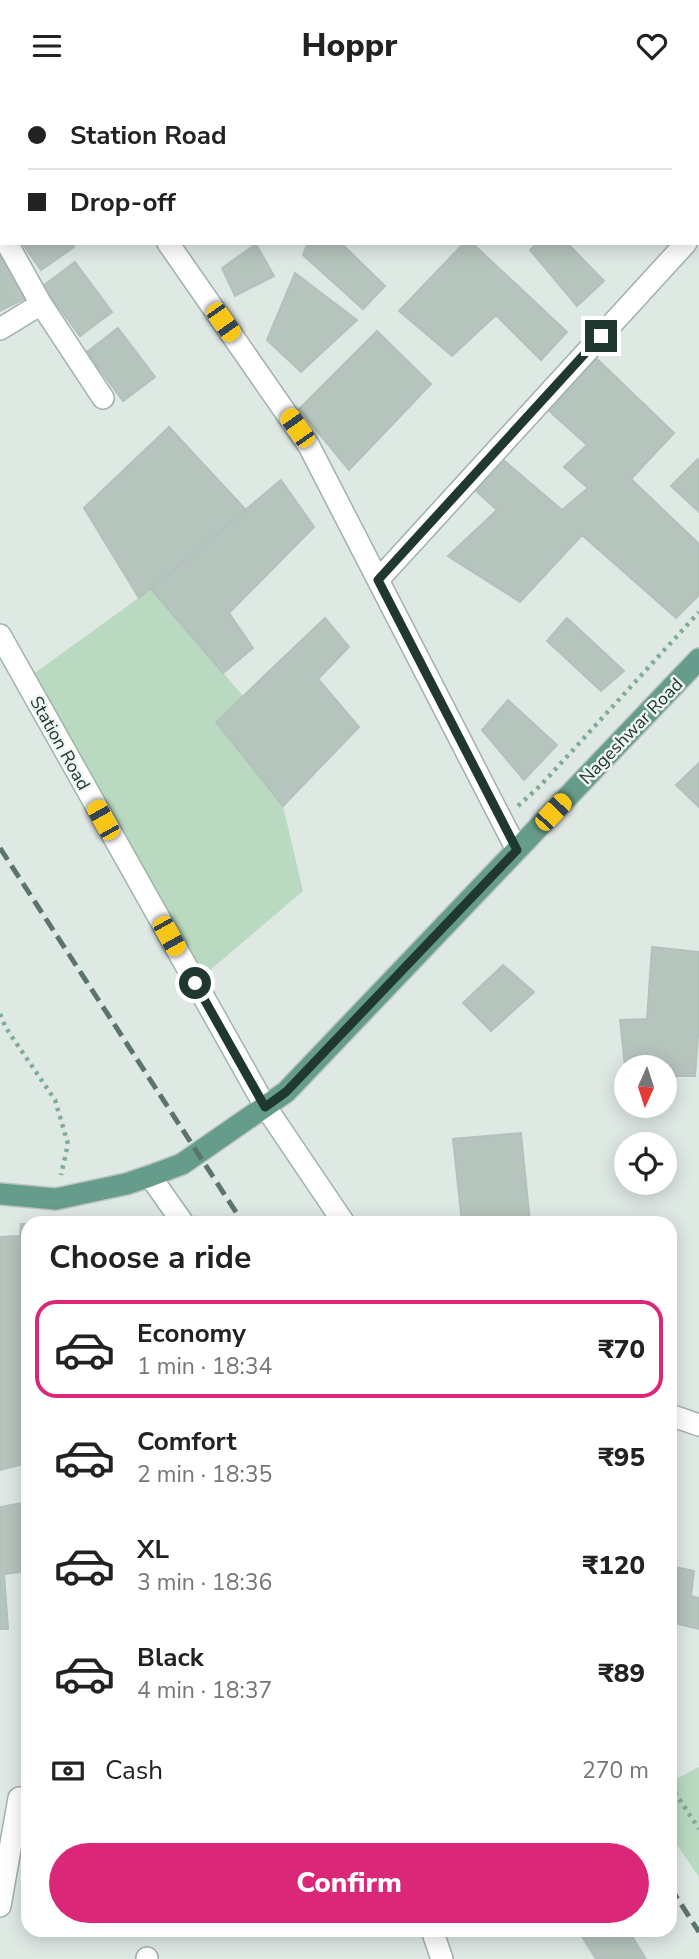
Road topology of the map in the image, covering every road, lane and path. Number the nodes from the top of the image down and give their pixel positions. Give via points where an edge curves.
1 (8, 245) edge
2 (169, 245) edge
3 (684, 245) edge
4 (41, 304) junction
5 (0, 328) edge
6 (103, 398) dead end
7 (378, 580) junction
8 (699, 612) edge
9 (0, 635) edge
10 (699, 659) edge
11 (502, 821) junction
12 (517, 850) junction
13 (0, 1014) edge
14 (265, 1107) junction
15 (150, 1176) junction
16 (0, 1194) edge
17 (55, 1199) junction
18 (178, 1216) edge
19 (339, 1216) edge
20 (677, 1417) edge
21 (699, 1425) edge
22 (677, 1796) edge
23 (19, 1798) dead end
24 (699, 1829) edge
25 (0, 1906) edge
26 (435, 1937) edge
27 (443, 1959) edge

1 - 4 street
2 - 7 street via 309,446
3 - 7 street
4 - 5 street
4 - 6 street
7 - 11 street
8 - 11 path via 541,785
9 - 14 street, Station Road
10 - 12 main road, Nageshwar Road
11 - 12 street
12 - 14 main road, Nageshwar Road via 286,1092
13 - 17 path via 55,1100 68,1144
14 - 15 main road, Nageshwar Road via 182,1164
14 - 19 street, Station Road
15 - 17 main road, Nageshwar Road
15 - 18 street
16 - 17 main road, Nageshwar Road
20 - 21 street
22 - 24 path
23 - 25 street
26 - 27 street

